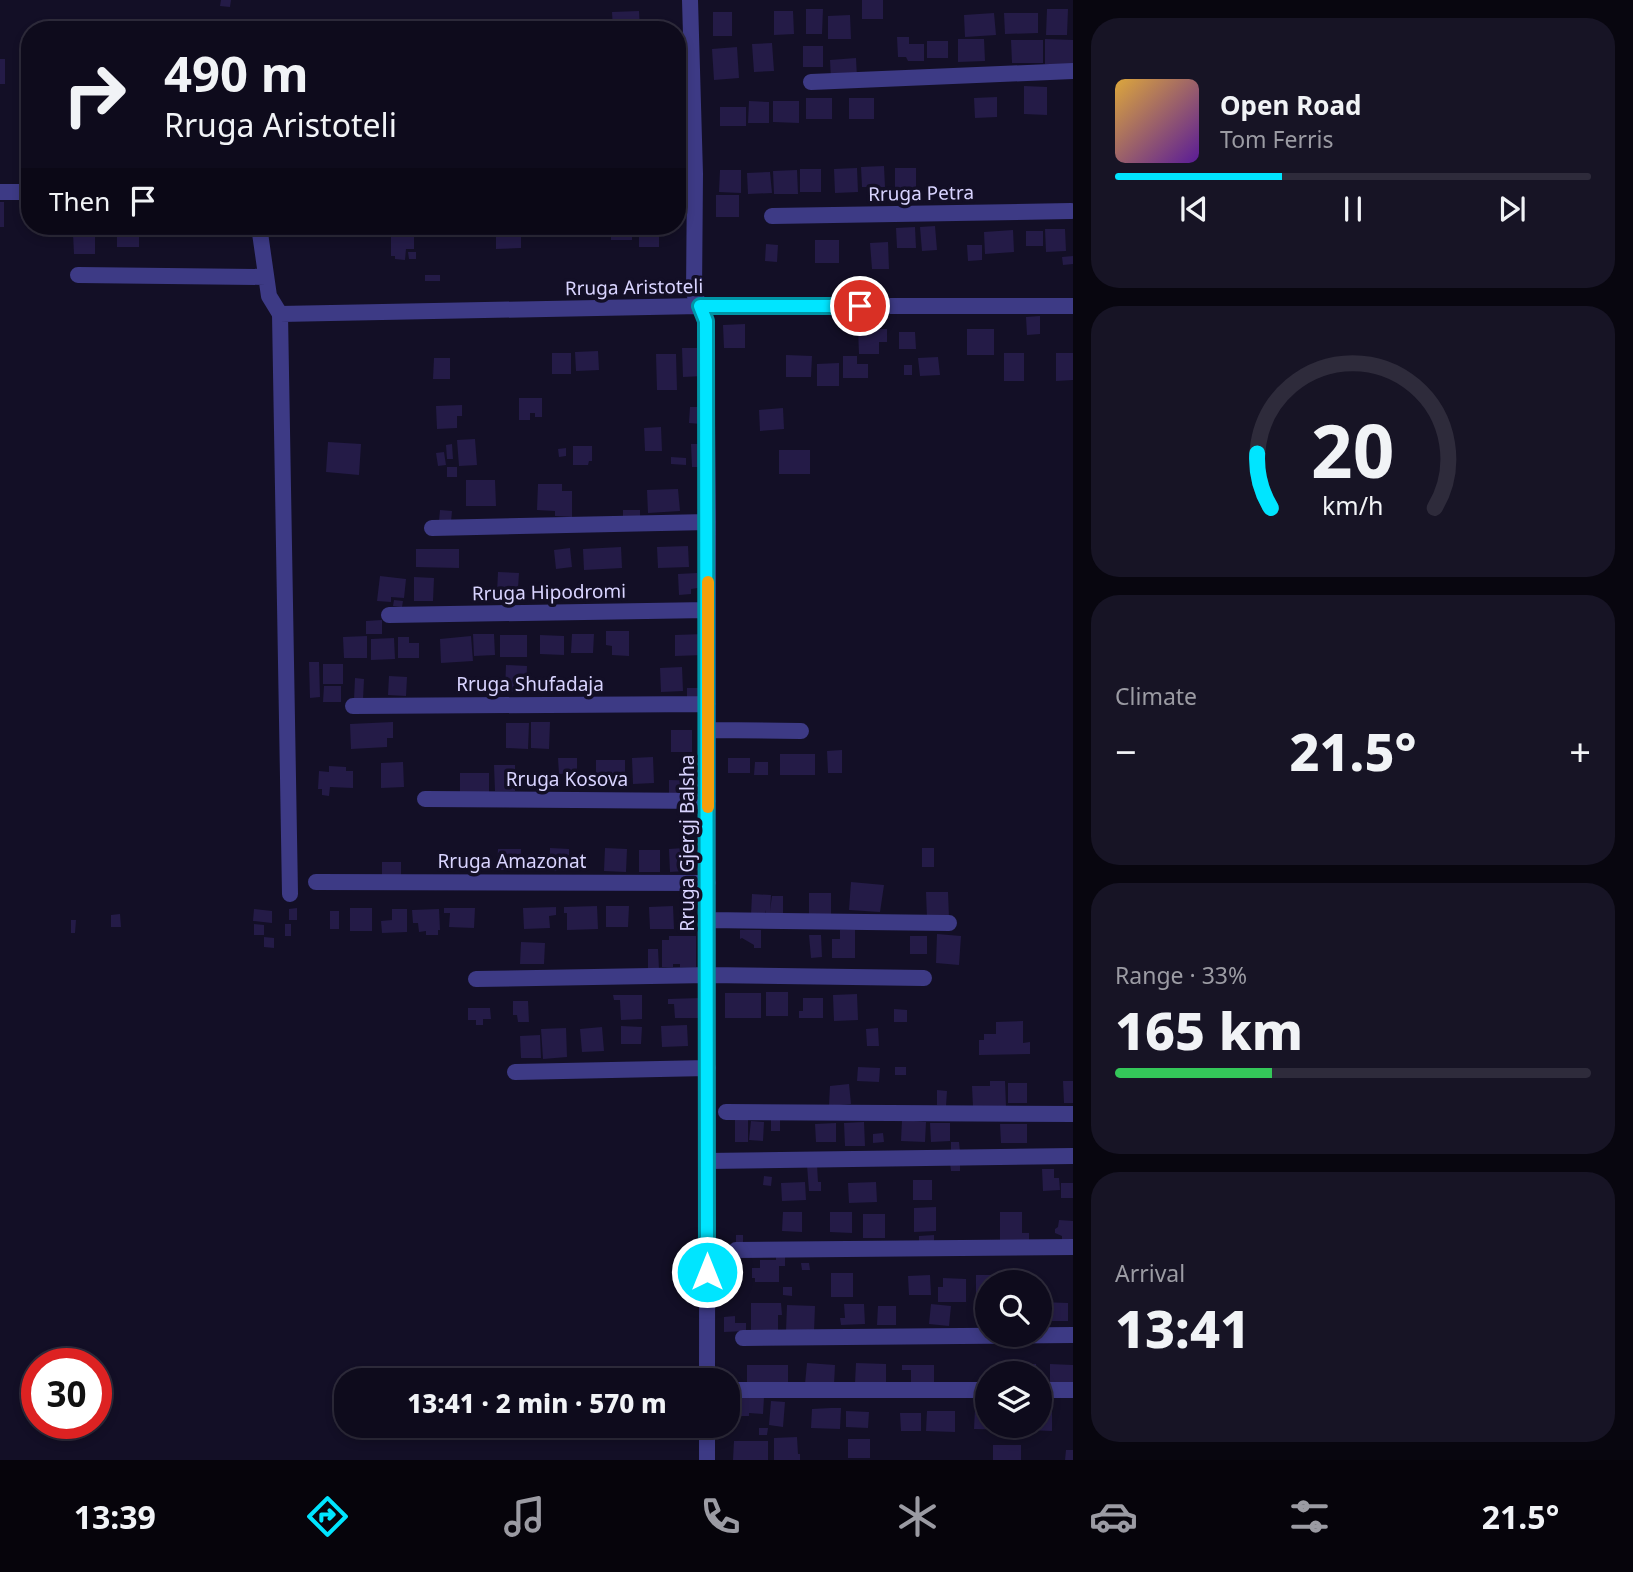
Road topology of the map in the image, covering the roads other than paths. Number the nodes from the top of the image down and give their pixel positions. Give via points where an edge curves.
1 (690, 0) edge
2 (686, 65) edge
3 (1073, 71) edge
4 (811, 82) dead end
5 (686, 90) edge
6 (686, 174) edge
7 (695, 174) junction
8 (0, 192) edge
9 (21, 192) edge
10 (1072, 215) edge
11 (772, 216) dead end
12 (260, 235) edge
13 (78, 275) dead end
14 (266, 277) junction
15 (700, 306) junction
16 (1073, 306) edge
17 (281, 314) junction
18 (708, 522) junction
19 (432, 528) dead end
20 (708, 610) junction
21 (389, 615) dead end
22 (708, 704) junction
23 (353, 706) dead end
24 (708, 730) junction
25 (801, 731) dead end
26 (425, 799) dead end
27 (708, 801) junction
28 (316, 882) dead end
29 (708, 883) junction
30 (290, 894) dead end
31 (708, 920) junction
32 (949, 923) dead end
33 (708, 975) junction
34 (924, 978) dead end
35 (476, 979) dead end
36 (708, 1068) junction
37 (515, 1072) dead end
38 (726, 1112) dead end
39 (1073, 1114) edge
40 (1073, 1156) edge
41 (707, 1161) junction
42 (1073, 1247) edge
43 (736, 1250) dead end
44 (1073, 1335) edge
45 (743, 1338) dead end
46 (707, 1368) edge
47 (740, 1390) edge
48 (975, 1390) edge
49 (1052, 1390) edge
50 (1073, 1390) edge
51 (707, 1438) edge
52 (707, 1460) edge

1 - 2 street, Rruga Gjergj Balsha
3 - 4 street
5 - 7 street, Rruga Gjergj Balsha
6 - 7 street
7 - 15 street, Rruga Gjergj Balsha via 694,293
8 - 9 street
10 - 11 street, Rruga Petra
12 - 14 street
13 - 14 street
14 - 17 street via 269,296
15 - 16 street, Rruga Aristoteli
15 - 17 street, Rruga Aristoteli
15 - 18 street, Rruga Gjergj Balsha via 706,321
17 - 30 street
18 - 19 street
18 - 20 street, Rruga Gjergj Balsha
20 - 21 street, Rruga Hipodromi
20 - 22 street, Rruga Gjergj Balsha
22 - 23 street, Rruga Shufadaja
22 - 24 street, Rruga Gjergj Balsha
24 - 25 street
24 - 27 street, Rruga Gjergj Balsha
26 - 27 street, Rruga Kosova
27 - 29 street, Rruga Gjergj Balsha
28 - 29 street, Rruga Amazonat
29 - 31 street, Rruga Gjergj Balsha
31 - 32 street
31 - 33 street, Rruga Gjergj Balsha
33 - 34 street
33 - 35 street
33 - 36 street, Rruga Gjergj Balsha
36 - 37 street
36 - 41 street, Rruga Gjergj Balsha
38 - 39 street
40 - 41 street
41 - 46 street, Rruga Gjergj Balsha
42 - 43 street
44 - 45 street
47 - 48 street
49 - 50 street
51 - 52 street

